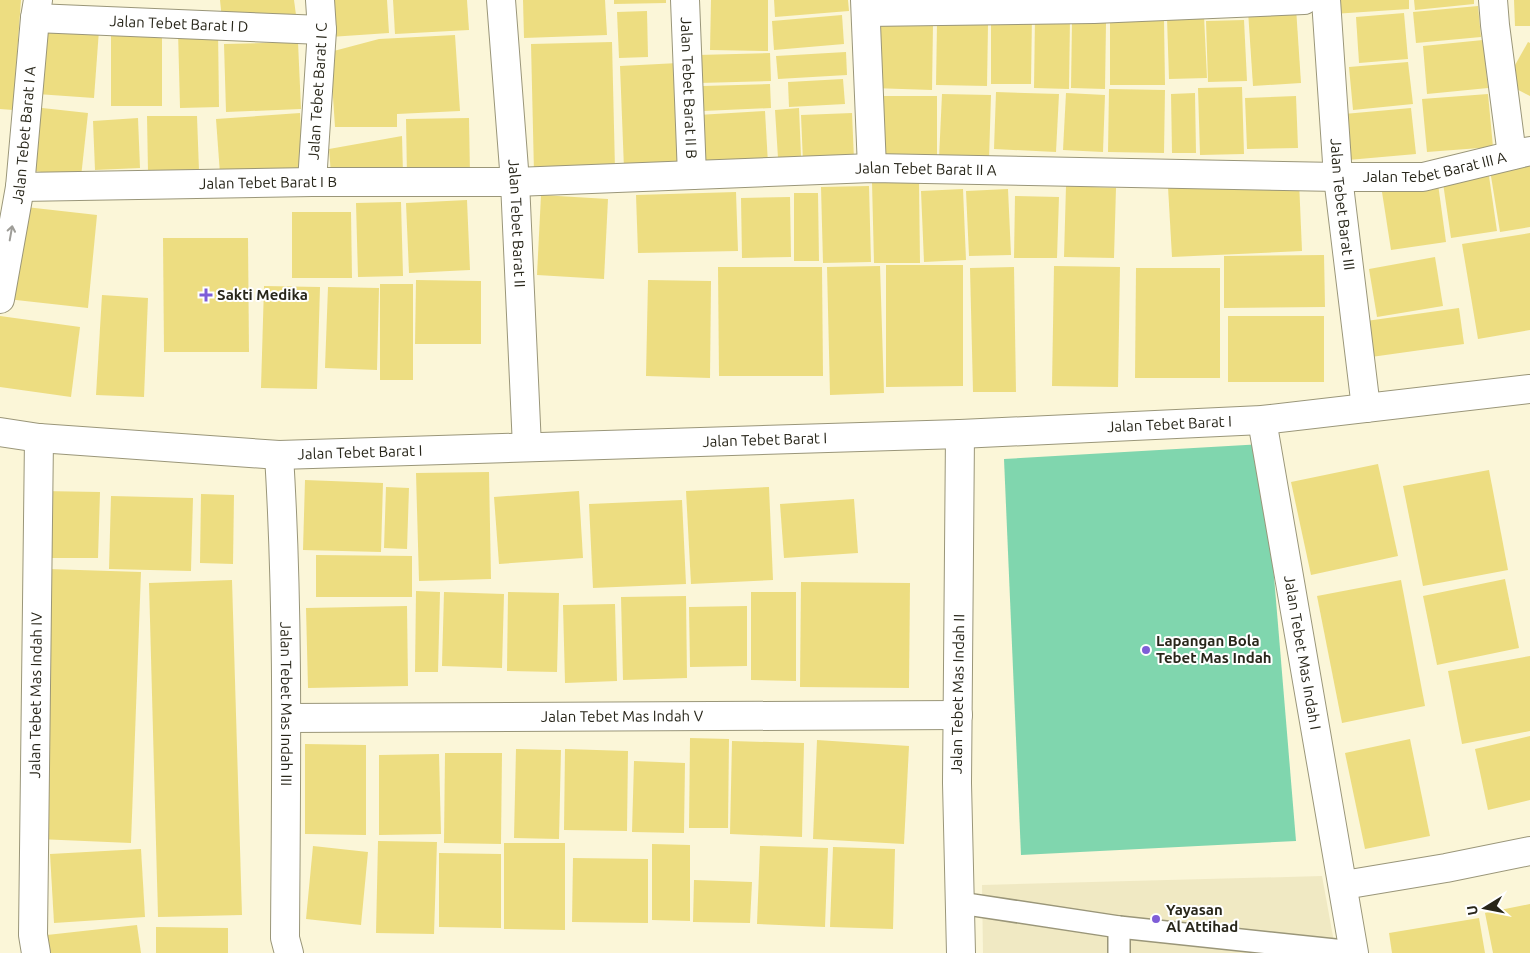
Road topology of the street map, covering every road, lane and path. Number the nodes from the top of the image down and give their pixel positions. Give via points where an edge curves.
1 (320, 0) edge
2 (501, 0) edge
3 (685, 0) edge
4 (1304, 0) edge
5 (1326, 0) edge
6 (1493, 0) edge
7 (866, 6) edge
8 (36, 9) edge
9 (322, 30) junction
10 (1521, 153) edge
11 (872, 168) junction
12 (692, 175) junction
13 (1338, 177) junction
14 (312, 182) junction
15 (515, 182) junction
16 (20, 187) junction
17 (0, 299) edge
18 (1530, 388) edge
19 (1366, 408) junction
20 (1262, 420) junction
21 (0, 432) edge
22 (960, 434) junction
23 (39, 438) junction
24 (527, 446) junction
25 (279, 455) junction
26 (958, 715) junction
27 (287, 718) junction
28 (1530, 851) edge
29 (1344, 885) junction
30 (960, 903) junction
31 (1119, 927) junction
32 (1309, 950) edge
33 (36, 953) edge
34 (289, 953) edge
35 (961, 953) edge
36 (1119, 953) edge
37 (1354, 953) edge

1 - 9 street, Jalan Tebet Barat I C
2 - 15 street, Jalan Tebet Barat II
3 - 12 street, Jalan Tebet Barat II B
4 - 7 street via 1094,9
5 - 13 street, Jalan Tebet Barat III
6 - 10 street via 1495,25
7 - 11 street
8 - 9 street, Jalan Tebet Barat I D
8 - 16 street, Jalan Tebet Barat I A
9 - 14 street, Jalan Tebet Barat I C
10 - 13 street, Jalan Tebet Barat III A via 1423,177
11 - 12 street, Jalan Tebet Barat II A
11 - 13 street, Jalan Tebet Barat II A
12 - 15 street, Jalan Tebet Barat II A
13 - 19 street, Jalan Tebet Barat III
14 - 15 street, Jalan Tebet Barat I B
14 - 16 street, Jalan Tebet Barat I B
15 - 24 street, Jalan Tebet Barat II
17 -> 16 street, Jalan Tebet Barat I A
18 - 19 street, Jalan Tebet Barat I
19 - 20 street, Jalan Tebet Barat I
20 - 22 street, Jalan Tebet Barat I
20 - 29 street, Jalan Tebet Mas Indah I
21 - 23 street, Jalan Tebet Barat I
22 - 24 street, Jalan Tebet Barat I
22 - 26 street, Jalan Tebet Mas Indah II
23 - 25 street, Jalan Tebet Barat I
23 - 33 street, Jalan Tebet Mas Indah IV via 33,916
24 - 25 street, Jalan Tebet Barat I
25 - 27 street, Jalan Tebet Mas Indah III
26 - 27 street, Jalan Tebet Mas Indah V
26 - 30 street, Jalan Tebet Mas Indah II
27 - 34 street, Jalan Tebet Mas Indah III via 284,938
28 - 29 street
29 - 37 street, Jalan Tebet Mas Indah I
30 - 31 lane
30 - 35 street, Jalan Tebet Mas Indah II
31 - 32 lane
31 - 36 lane
32 - 37 lane

